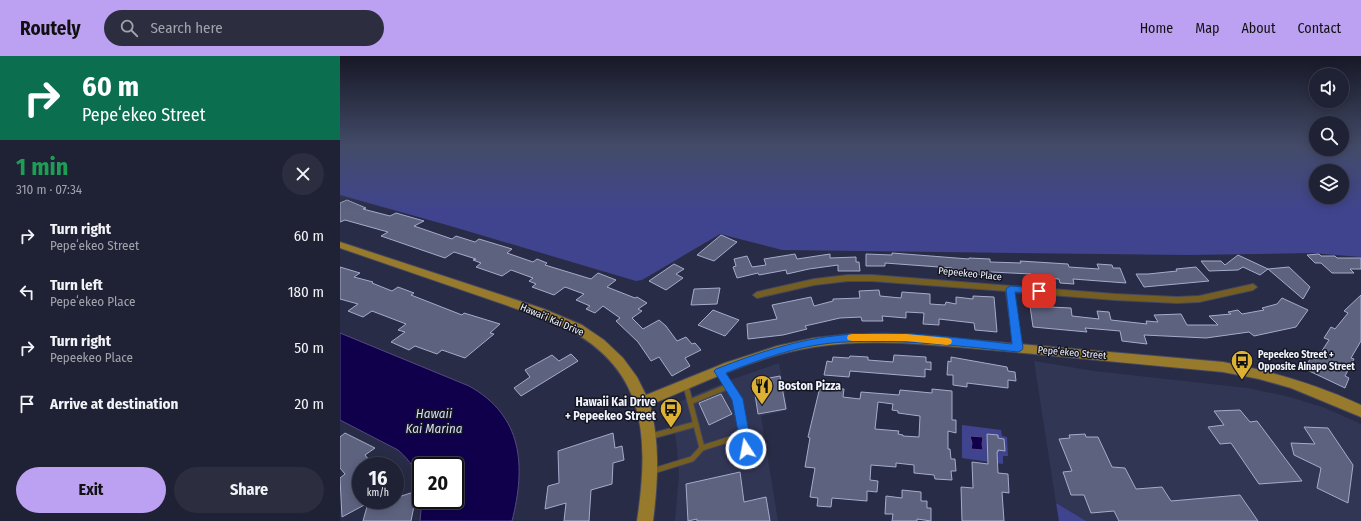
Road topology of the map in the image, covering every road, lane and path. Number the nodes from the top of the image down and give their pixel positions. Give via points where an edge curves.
1 (340, 245) edge
2 (1253, 288) dead end
3 (1010, 289) junction
4 (757, 294) dead end
5 (1018, 348) junction
6 (720, 371) junction
7 (686, 385) junction
8 (729, 386) junction
9 (642, 402) junction
10 (690, 402) junction
11 (1361, 411) edge
12 (696, 424) junction
13 (743, 435) junction
14 (651, 436) junction
15 (702, 448) junction
16 (746, 449) dead end
17 (651, 472) junction
18 (645, 521) edge

1 - 9 street, Hawai’i Kai Drive via 467,287 574,327 600,343 621,364 635,385
2 - 3 street, Pepeekeo Place via 1199,299 1177,300
3 - 4 street, Pepeekeo Place via 919,280 848,278
3 - 5 street
5 - 6 street, Pepeʻekeo Street via 906,338 843,338 760,356
5 - 11 street, Pepeʻekeo Street via 1254,372 1326,394
6 - 7 street, Pepeʻekeo Street
6 - 8 lane
7 - 9 street, Pepeʻekeo Street
7 - 10 lane
8 - 10 lane
8 - 13 lane via 737,399
9 - 14 street, Hawai’i Kai Drive
10 - 12 lane
12 - 14 lane
12 - 15 lane
13 - 15 lane
13 - 16 lane
14 - 17 street, Hawai’i Kai Drive
15 - 17 lane via 692,459
17 - 18 street, Hawai’i Kai Drive

